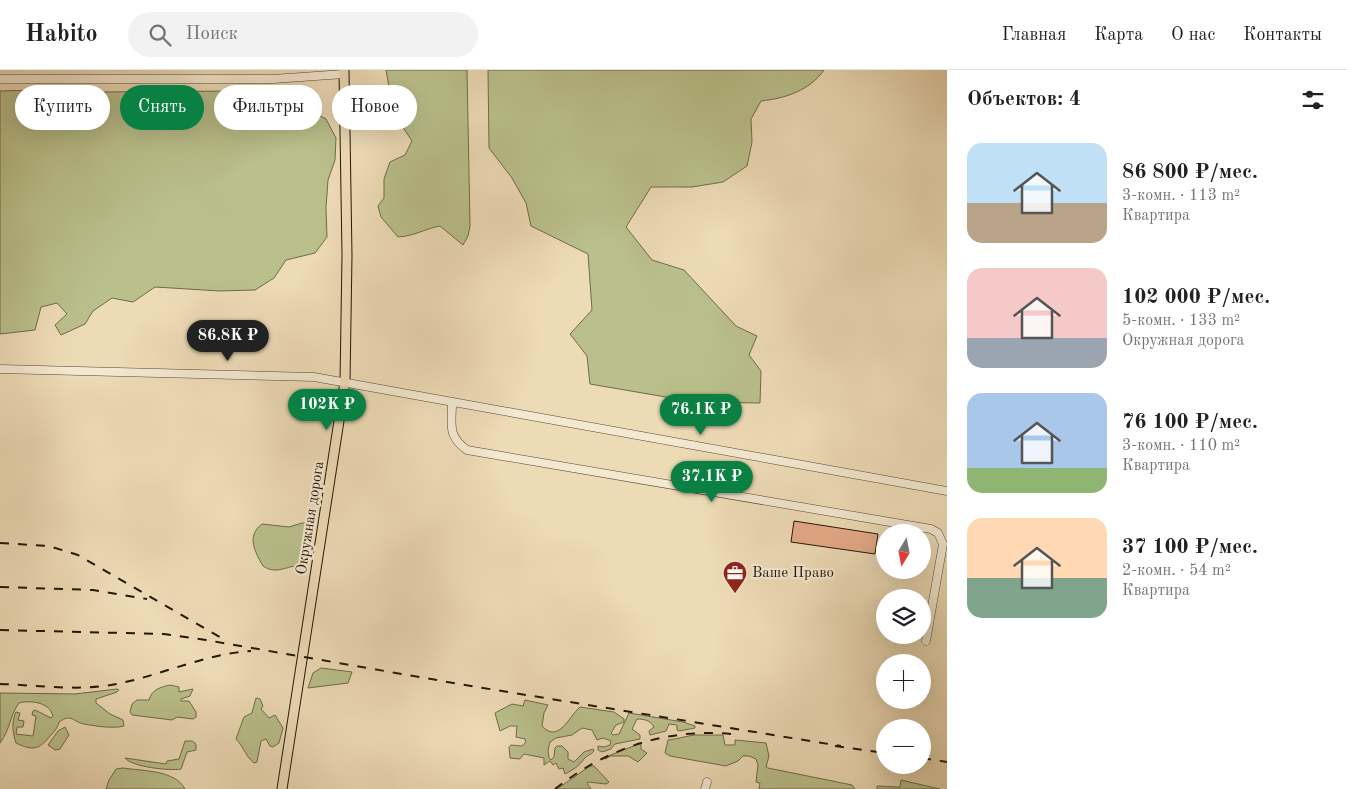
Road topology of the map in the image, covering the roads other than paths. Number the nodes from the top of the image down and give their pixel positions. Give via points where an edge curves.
1 (344, 72) edge
2 (0, 79) edge
3 (0, 369) edge
4 (345, 382) junction
5 (452, 403) junction
6 (947, 491) edge
7 (931, 612) edge
8 (282, 789) edge

1 - 2 street via 273,79
1 - 4 main road, Окружная дорога
3 - 4 street via 295,375
4 - 5 street
4 - 8 main road, Окружная дорога
5 - 6 street
5 - 7 street via 452,435 467,450 931,529 943,544

